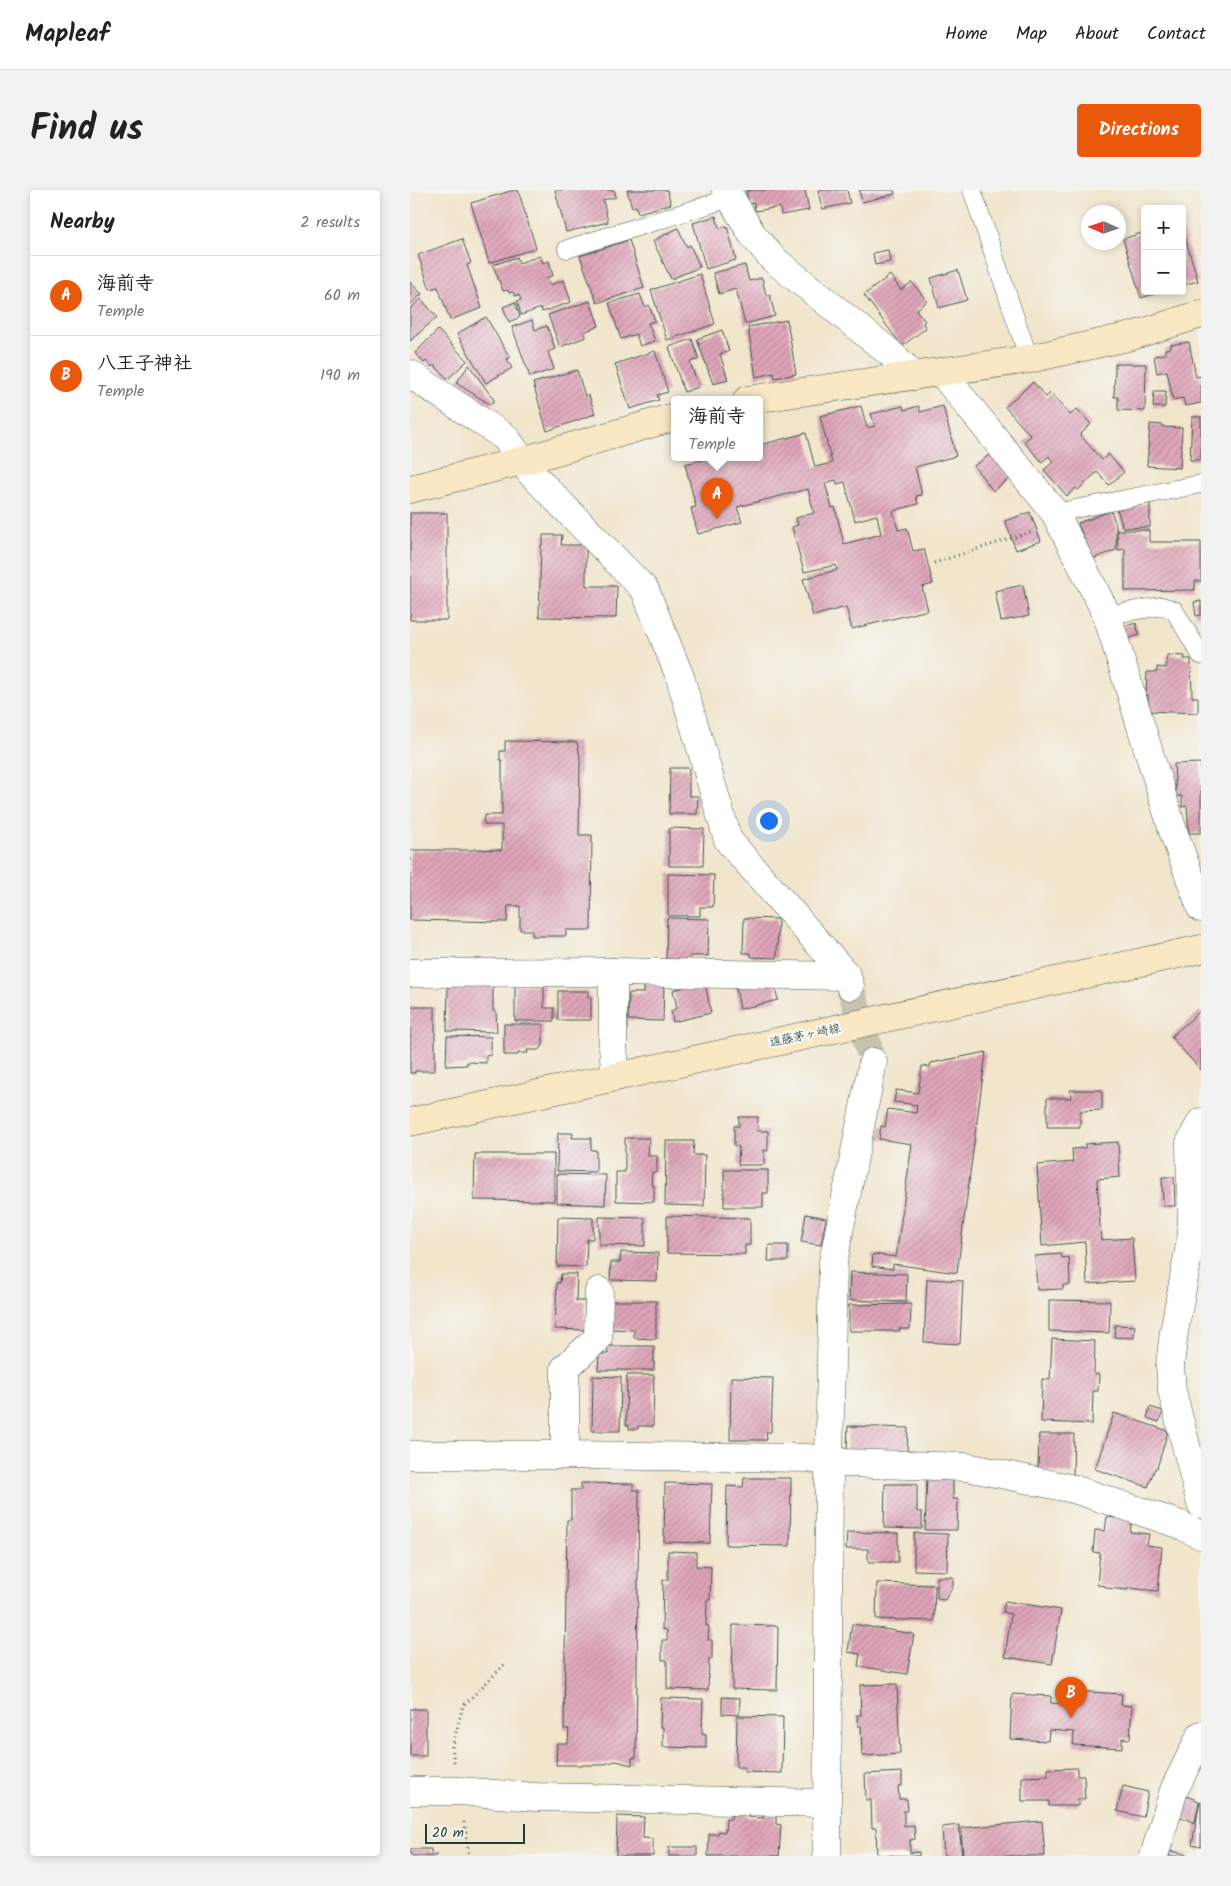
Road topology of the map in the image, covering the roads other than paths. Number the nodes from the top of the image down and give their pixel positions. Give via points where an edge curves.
1 (972, 190) edge
2 (728, 194) edge
3 (567, 248) dead end
4 (1201, 314) edge
5 (1029, 360) junction
6 (942, 373) junction
7 (410, 374) edge
8 (914, 376) junction
9 (763, 398) edge
10 (671, 418) edge
11 (522, 460) junction
12 (1201, 484) edge
13 (410, 489) edge
14 (1057, 518) junction
15 (1107, 615) junction
16 (1201, 655) edge
17 (1201, 908) edge
18 (1201, 949) edge
19 (613, 972) junction
20 (410, 973) edge
21 (873, 1062) tunnel mouth
22 (616, 1077) junction
23 (410, 1122) edge
24 (1201, 1122) edge
25 (599, 1290) dead end
26 (565, 1454) junction
27 (410, 1456) edge
28 (829, 1461) junction
29 (1201, 1504) edge
30 (1201, 1535) edge
31 (1201, 1735) edge
32 (410, 1791) edge
33 (826, 1803) junction
34 (827, 1856) edge
35 (1154, 1856) edge

1 - 5 lane
2 - 3 lane
2 - 8 street via 752,234 772,259
4 - 5 main road via 1132,336
5 - 6 main road
6 - 8 main road
6 - 14 street
7 - 11 street via 506,437
8 - 9 main road
10 - 11 main road
11 - 13 main road
11 - 19 street via 645,590 680,677 728,840 848,981
12 - 14 lane
14 - 15 street
15 - 16 lane via 1162,606 1174,610
15 - 17 street via 1173,831
18 - 22 main road, 遠藤茅ヶ崎線
19 - 20 street
19 - 22 street
21 - 28 street via 833,1262
22 - 23 main road, 遠藤茅ヶ崎線
24 - 29 street via 1190,1143 1192,1234 1170,1365 1172,1391
25 - 26 street via 598,1338 565,1368
26 - 27 street
26 - 28 street
28 - 30 street via 968,1467 1074,1489 1178,1524
28 - 33 street
31 - 35 street via 1174,1790
32 - 33 street
33 - 34 street

